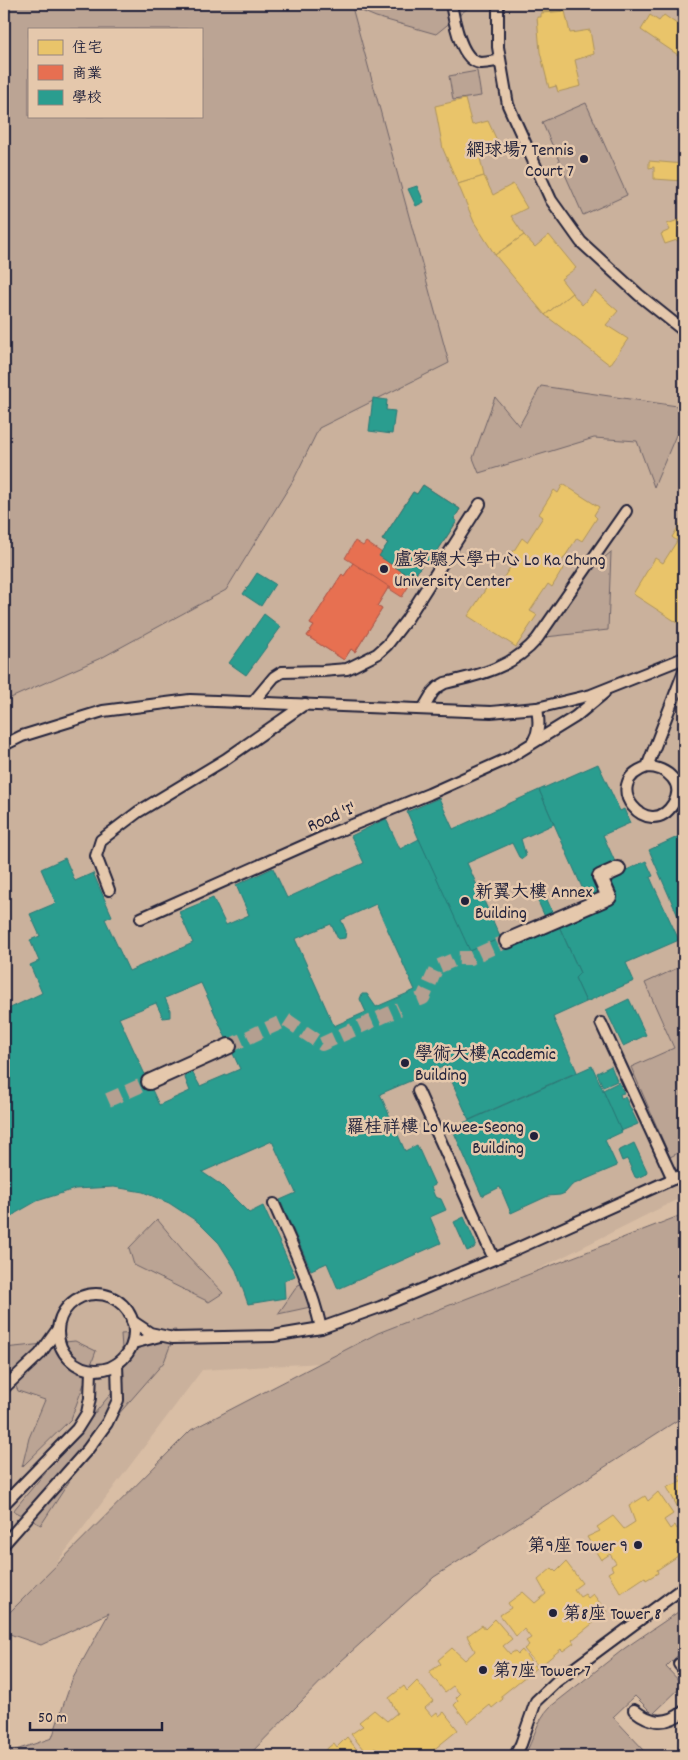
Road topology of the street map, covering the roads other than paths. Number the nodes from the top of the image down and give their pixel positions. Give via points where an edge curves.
1 (451, 4) edge
2 (498, 4) edge
3 (500, 61) junction
4 (684, 331) edge
5 (480, 504) dead end
6 (626, 511) dead end
7 (684, 658) edge
8 (684, 671) edge
9 (610, 688) junction
10 (254, 701) junction
11 (305, 704) junction
12 (537, 708) junction
13 (423, 709) junction
14 (533, 742) junction
15 (4, 744) edge
16 (647, 767) junction
17 (618, 869) dead end
18 (109, 890) dead end
19 (141, 918) dead end
20 (507, 941) tunnel mouth
21 (600, 1023) dead end
22 (229, 1046) tunnel mouth
23 (149, 1082) tunnel mouth
24 (418, 1091) dead end
25 (684, 1174) edge
26 (673, 1179) junction
27 (274, 1204) dead end
28 (494, 1259) junction
29 (132, 1321) junction
30 (321, 1328) junction
31 (57, 1330) junction
32 (161, 1335) junction
33 (133, 1343) junction
34 (62, 1351) junction
35 (40, 1354) junction
36 (117, 1364) junction
37 (91, 1371) junction
38 (4, 1388) edge
39 (4, 1504) edge
40 (4, 1544) edge
41 (684, 1587) edge
42 (634, 1710) dead end
43 (684, 1711) edge
44 (515, 1756) edge

1 - 3 lane via 458,36 474,61
2 - 3 lane
3 - 4 lane via 508,105 551,200 581,242
5 - 10 lane via 407,619 377,654 347,669 282,672
6 - 13 lane via 526,651 497,668 438,686
7 - 9 lane
8 - 16 lane
9 - 12 lane
9 - 14 lane, Road 'I' via 575,717
10 - 11 lane
10 - 15 lane via 190,700 103,711
11 - 13 lane
11 - 18 lane via 226,759 138,812 101,840 96,856
12 - 13 lane via 491,712
12 - 14 lane via 538,733
14 - 19 lane, Road 'I' via 507,759
16 - 16 lane via 665,770 676,784 675,802 670,809 653,817 637,812 627,798 629,780 634,773
17 - 20 street via 600,877 609,897
21 - 26 lane
22 - 23 street
24 - 28 lane
25 - 26 lane
26 - 28 lane
27 - 30 lane via 306,1276
28 - 30 lane
29 - 31 lane via 116,1300 90,1294 67,1306
29 - 32 lane via 150,1333
29 - 33 lane
30 - 32 lane via 274,1336 173,1338
31 - 34 lane
31 - 35 lane
32 - 33 lane
33 - 36 lane via 124,1359
34 - 35 lane
34 - 37 lane via 74,1364
35 - 38 lane
36 - 37 lane
36 - 40 lane via 118,1400 107,1422 88,1449
37 - 39 lane via 87,1413 77,1429
41 - 44 lane via 536,1700
42 - 43 lane via 656,1721 668,1720

